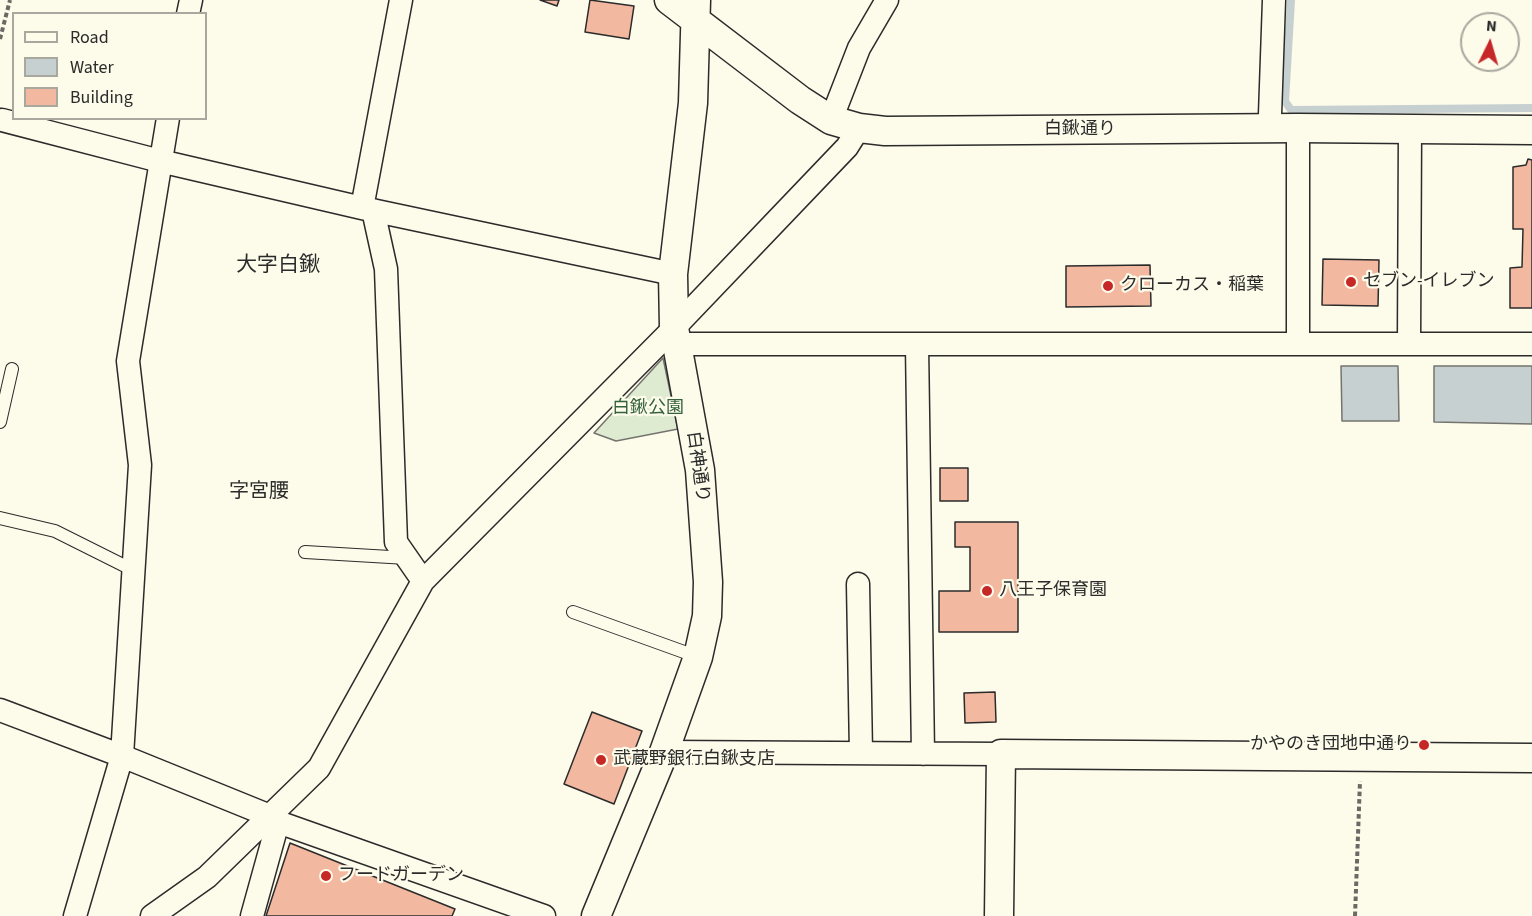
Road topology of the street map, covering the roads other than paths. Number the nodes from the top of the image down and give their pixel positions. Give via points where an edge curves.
1 (401, 0) edge
2 (669, 0) edge
3 (887, 0) edge
4 (1274, 0) edge
5 (696, 11) edge
6 (2, 120) dead end
7 (168, 120) edge
8 (831, 120) junction
9 (859, 128) junction
10 (1298, 128) junction
11 (1267, 129) junction
12 (1410, 130) junction
13 (1532, 130) edge
14 (160, 161) junction
15 (368, 209) junction
16 (673, 274) junction
17 (675, 336) junction
18 (1410, 343) junction
19 (1298, 344) junction
20 (1532, 344) edge
21 (917, 345) junction
22 (12, 369) dead end
23 (0, 422) edge
24 (0, 518) edge
25 (305, 552) dead end
26 (407, 558) junction
27 (135, 571) junction
28 (423, 580) junction
29 (858, 584) dead end
30 (573, 612) dead end
31 (698, 657) junction
32 (0, 710) edge
33 (664, 752) junction
34 (861, 753) junction
35 (923, 754) junction
36 (1000, 754) junction
37 (122, 756) junction
38 (1532, 758) edge
39 (274, 819) junction
40 (75, 916) edge
41 (152, 916) edge
42 (252, 916) edge
43 (544, 916) edge
44 (596, 916) edge
45 (999, 916) edge

1 - 15 street
2 - 5 street, 白鍬通り
3 - 8 street via 859,48
4 - 11 street
5 - 8 street, 白鍬通り via 800,100
5 - 16 street, 白神通り via 693,103
6 - 14 street
7 - 14 street
8 - 9 street, 白鍬通り
9 - 11 street, 白鍬通り
9 - 17 street via 847,147
10 - 11 street, 白鍬通り
10 - 12 street, 白鍬通り
10 - 19 street
12 - 13 street, 白鍬通り
12 - 18 street
14 - 15 street
14 - 27 street via 128,360 140,465
15 - 16 street
15 - 26 street via 386,268 396,542
16 - 17 street, 白神通り
17 - 21 street
17 - 28 street
17 - 31 street, 白神通り via 700,470 705,531 707,616
18 - 19 street
18 - 20 street
19 - 21 street
21 - 35 street
22 - 23 lane
24 - 27 lane via 55,531
25 - 26 lane
26 - 28 street
27 - 37 street
28 - 39 street via 319,768
29 - 34 street
30 - 31 lane
31 - 33 street, 白神通り
32 - 37 street
33 - 34 street
33 - 44 street, 白神通り
34 - 35 street
35 - 36 street
36 - 38 street
36 - 45 street
37 - 39 street
37 - 40 street
39 - 41 street via 207,877
39 - 42 street
39 - 43 street

